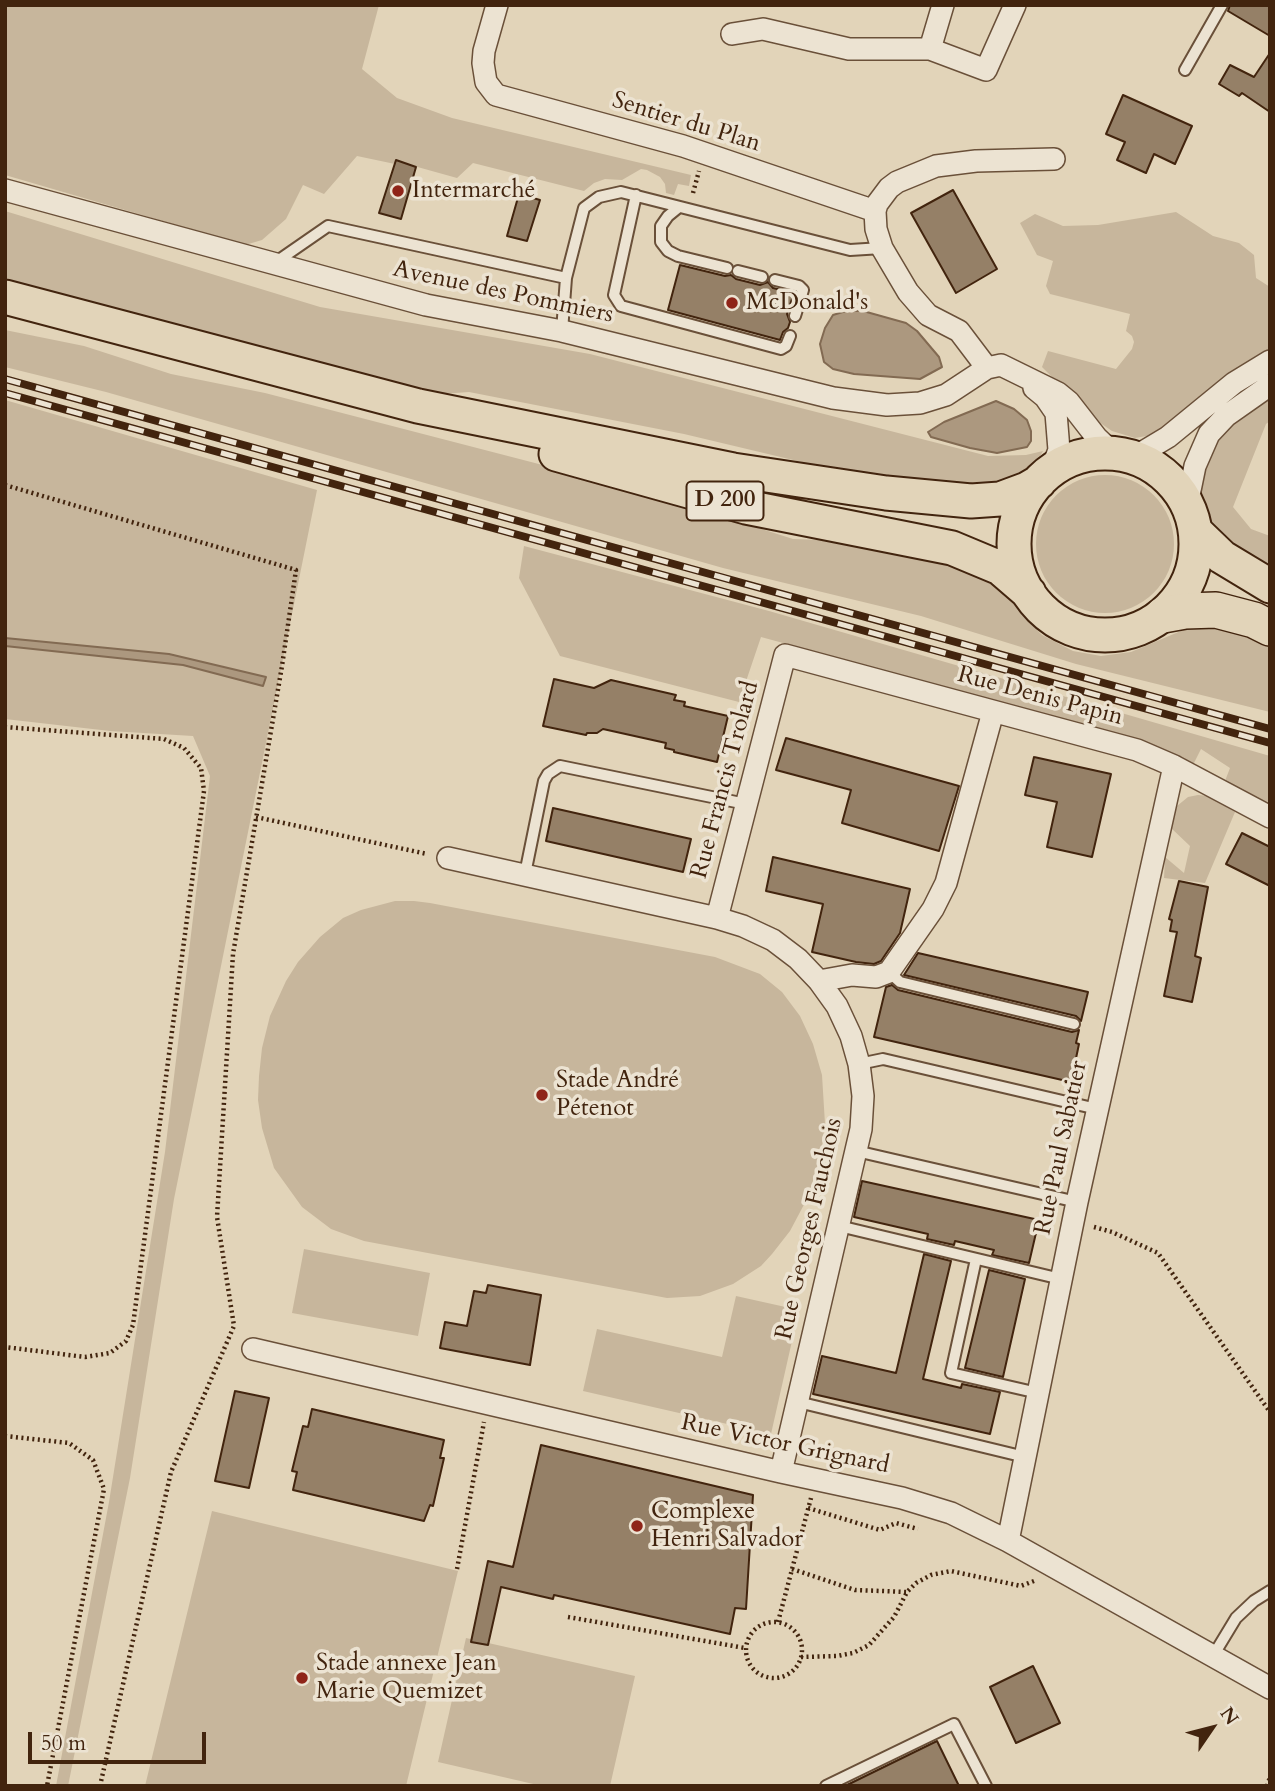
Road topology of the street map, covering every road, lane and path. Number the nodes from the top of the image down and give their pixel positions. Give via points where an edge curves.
1 (497, 5) edge
2 (943, 5) edge
3 (1015, 5) edge
4 (1222, 5) edge
5 (732, 34) dead end
6 (930, 49) junction
7 (1185, 70) dead end
8 (1054, 159) dead end
9 (5, 190) edge
10 (636, 195) junction
11 (680, 207) junction
12 (875, 211) junction
13 (883, 248) junction
14 (274, 264) junction
15 (762, 277) dead end
16 (566, 278) junction
17 (775, 280) dead end
18 (5, 297) edge
19 (795, 316) dead end
20 (562, 331) junction
21 (790, 336) dead end
22 (1270, 361) edge
23 (987, 368) junction
24 (1017, 373) junction
25 (1270, 385) edge
26 (418, 406) junction
27 (1124, 456) junction
28 (1045, 477) junction
29 (5, 485) edge
30 (1191, 518) junction
31 (1270, 586) edge
32 (1029, 593) junction
33 (1163, 615) junction
34 (1270, 628) edge
35 (785, 655) joint
36 (993, 712) junction
37 (5, 727) edge
38 (1174, 766) junction
39 (746, 804) junction
40 (256, 817) junction
41 (1270, 817) edge
42 (448, 858) joint
43 (524, 874) junction
44 (717, 918) junction
45 (889, 972) junction
46 (819, 981) junction
47 (1074, 1024) dead end
48 (859, 1064) junction
49 (1097, 1109) junction
50 (856, 1151) junction
51 (1075, 1212) junction
52 (839, 1226) junction
53 (976, 1259) junction
54 (1061, 1279) junction
55 (5, 1347) edge
56 (253, 1349) dead end
57 (1038, 1393) junction
58 (798, 1402) junction
59 (488, 1404) junction
60 (1270, 1412) edge
61 (5, 1436) edge
62 (1025, 1457) junction
63 (780, 1472) junction
64 (815, 1480) junction
65 (808, 1508) junction
66 (919, 1529) dead end
67 (1008, 1541) junction
68 (457, 1569) dead end
69 (792, 1569) junction
70 (1028, 1571) dead end
71 (1270, 1591) edge
72 (907, 1592) junction
73 (568, 1617) dead end
74 (778, 1622) junction
75 (745, 1648) junction
76 (1213, 1656) junction
77 (801, 1657) junction
78 (1270, 1688) edge
79 (1270, 1777) edge
80 (47, 1786) edge
81 (100, 1786) edge
82 (825, 1786) edge
83 (986, 1786) edge
84 (1267, 1786) edge

1 - 12 street, Sentier du Plan via 483,63 486,82 496,95 683,146
2 - 6 street
3 - 6 street via 986,70
4 - 7 lane
5 - 6 street via 763,29 849,49
8 - 12 street via 936,166 889,188
9 - 14 street, Avenue des Pommiers
10 - 11 lane
10 - 16 lane via 610,193 584,208
10 - 21 lane via 614,295 621,306 781,349
11 - 13 lane via 850,250
11 - 15 lane via 661,226 661,242 668,251
12 - 13 street
13 - 23 street via 920,307 959,331
14 - 16 lane via 328,226
14 - 20 street, Avenue des Pommiers via 426,305
16 - 20 lane
17 - 19 lane via 803,290
18 - 26 main road, D 200
20 - 23 street, Avenue des Pommiers via 870,404 932,400
22 - 27 street via 1234,383 1168,437
23 - 24 street via 1001,365
24 - 27 street via 1058,393 1097,438
24 - 28 street via 1045,397 1056,414 1059,450
25 - 30 street via 1209,434 1195,466
26 - 28 main road, D 200 via 733,470 925,498 1000,499
26 - 32 main road, D 200 via 519,443 697,494 952,548 1000,568
27 - 28 main road via 1081,456
27 - 30 main road via 1165,476
28 - 32 main road via 1025,502 1016,524 1018,571
29 - 40 path via 296,570
30 - 31 main road via 1222,557
30 - 33 main road via 1195,555 1190,577
32 - 33 main road via 1053,618 1097,635 1132,631
33 - 34 highway via 1216,610
35 - 36 street, Rue Denis Papin
35 - 39 street, Rue Francis Trolard
36 - 38 street, Rue Denis Papin via 1117,744
36 - 45 street via 946,883
37 - 55 path via 164,739 184,748 201,768 204,791 133,1325 126,1341 110,1353 85,1357
38 - 41 street, Rue Denis Papin
38 - 49 street, Rue Paul Sabatier
39 - 43 lane via 560,766 544,781
39 - 44 street, Rue Francis Trolard
40 - 42 path
40 - 81 path via 233,954 217,1217 234,1326 171,1472
42 - 43 street, Rue Georges Fauchois
43 - 44 street, Rue Georges Fauchois
44 - 46 street, Rue Georges Fauchois via 773,940
45 - 46 street
45 - 47 lane via 900,982
46 - 48 street, Rue Georges Fauchois via 845,1021
48 - 49 lane via 883,1059
48 - 50 street, Rue Georges Fauchois via 863,1096
49 - 51 street, Rue Paul Sabatier
50 - 51 lane
50 - 52 street, Rue Georges Fauchois
51 - 54 street, Rue Paul Sabatier
51 - 60 path via 1158,1253
52 - 53 lane
52 - 58 street, Rue Georges Fauchois
53 - 54 lane
53 - 57 lane via 951,1373
54 - 57 street, Rue Paul Sabatier
56 - 59 street, Rue Victor Grignard
57 - 62 street, Rue Paul Sabatier
58 - 62 lane
58 - 63 street, Rue Georges Fauchois
59 - 63 street, Rue Victor Grignard
59 - 68 path
61 - 80 path via 69,1443 93,1460 104,1489
62 - 67 street, Rue Paul Sabatier
63 - 64 street, Rue Victor Grignard
64 - 65 path
64 - 67 street, Rue Victor Grignard via 934,1507
65 - 66 path via 880,1530 896,1523
65 - 69 path
67 - 76 street, Rue Victor Grignard
69 - 72 path via 855,1590
69 - 74 path
70 - 72 path via 1040,1577 1020,1586 951,1571 931,1575
71 - 76 lane via 1236,1618
72 - 77 path via 894,1617 869,1645 837,1656
73 - 75 path
74 - 75 path via 753,1631
74 - 77 path via 800,1639
75 - 77 path via 756,1673 774,1679 791,1673
76 - 78 street, Rue Victor Grignard
79 - 84 path
82 - 83 lane via 954,1724

